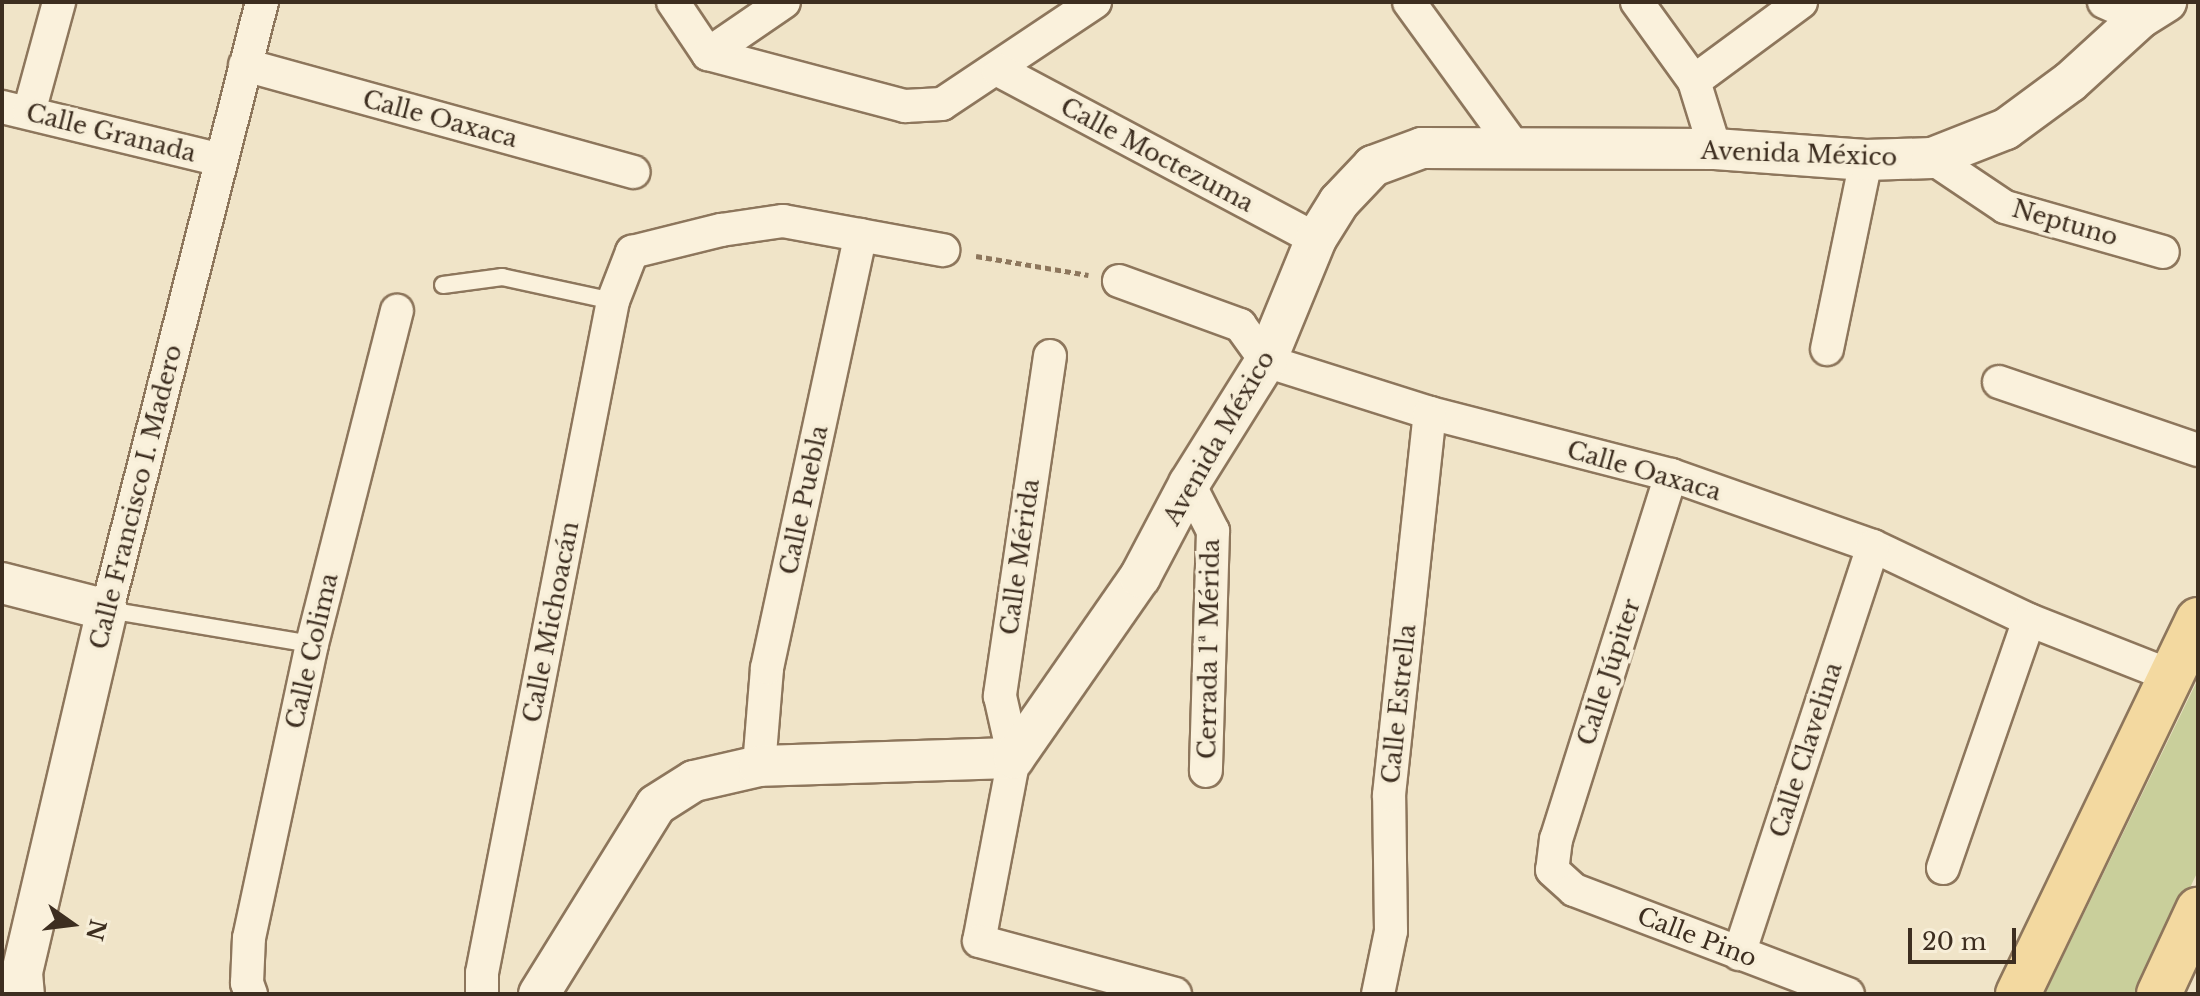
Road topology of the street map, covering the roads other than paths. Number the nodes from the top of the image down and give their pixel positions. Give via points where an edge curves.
1 (59, 2) edge
2 (262, 2) edge
3 (673, 2) edge
4 (784, 2) edge
5 (1095, 2) edge
6 (1409, 2) edge
7 (1637, 2) edge
8 (1801, 2) edge
9 (2137, 7) edge
10 (708, 54) junction
11 (245, 65) junction
12 (998, 70) junction
13 (1694, 81) junction
14 (16, 110) edge
15 (1515, 148) junction
16 (1715, 149) junction
17 (1932, 158) junction
18 (221, 160) junction
19 (1866, 160) junction
20 (634, 172) dead end
21 (861, 235) junction
22 (1316, 239) junction
23 (943, 250) road end
24 (2163, 252) dead end
25 (1119, 281) road end
26 (443, 285) dead end
27 (613, 301) junction
28 (397, 311) dead end
29 (1827, 349) dead end
30 (1050, 356) dead end
31 (1266, 361) junction
32 (1999, 382) dead end
33 (1430, 413) junction
34 (2198, 450) edge
35 (1671, 475) junction
36 (1189, 484) junction
37 (1873, 546) junction
38 (2, 583) edge
39 (107, 610) junction
40 (2029, 620) junction
41 (2198, 620) edge
42 (312, 644) junction
43 (2171, 676) junction
44 (1014, 758) junction
45 (759, 766) junction
46 (1206, 771) dead end
47 (1943, 868) dead end
48 (1552, 870) joint
49 (2198, 910) edge
50 (1739, 954) junction
51 (24, 994) edge
52 (251, 994) edge
53 (482, 994) edge
54 (540, 994) edge
55 (1175, 994) edge
56 (1378, 994) edge
57 (1848, 994) edge
58 (2018, 994) edge
59 (2159, 994) edge

1 - 14 street
2 - 11 street, Calle Francisco I. Madero
3 - 10 street
4 - 10 street
5 - 12 street
6 - 15 street
7 - 13 street
8 - 13 street
9 - 17 street, Avenida México via 2070,82 2006,129
10 - 12 street via 905,106 942,104
11 - 18 street, Calle Francisco I. Madero
11 - 20 street, Calle Oaxaca
12 - 22 street, Calle Moctezuma
13 - 16 street
14 - 18 street, Calle Granada
15 - 16 street, Avenida México
15 - 22 street, Avenida México via 1422,148 1373,166 1339,202
16 - 19 street, Avenida México
17 - 19 street, Avenida México
17 - 24 street, Neptuno via 2005,207
18 - 39 street, Calle Francisco I. Madero
19 - 29 street
21 - 23 street
21 - 27 street, Calle Michoacán via 783,221 632,252
21 - 45 street, Calle Puebla via 767,668
22 - 31 street, Avenida México
25 - 31 street via 1240,325
26 - 27 lane via 502,277
27 - 53 street, Calle Michoacán
28 - 42 street, Calle Colima
30 - 44 street, Calle Mérida via 1000,696
31 - 33 street, Calle Oaxaca
31 - 36 street, Avenida México
32 - 34 street
33 - 35 street, Calle Oaxaca
33 - 56 street, Calle Estrella via 1389,795 1391,931
35 - 37 street, Calle Oaxaca
35 - 48 street, Calle Júpiter via 1556,839
36 - 44 street, Avenida México via 1140,577
36 - 46 street, Cerrada 1ª Mérida via 1213,531
37 - 40 street, Calle Oaxaca
37 - 50 street, Calle Clavelina
38 - 39 street
39 - 42 lane
39 - 51 street, Calle Francisco I. Madero via 22,973
40 - 43 street, Calle Oaxaca
40 - 47 street
41 - 43 main road
42 - 52 street, Calle Colima via 249,938
43 - 58 main road
44 - 45 street
44 - 55 street via 979,941
45 - 54 street via 694,781 656,805
48 - 50 street, Calle Pino via 1574,890
49 - 59 main road
50 - 57 street, Calle Pino

